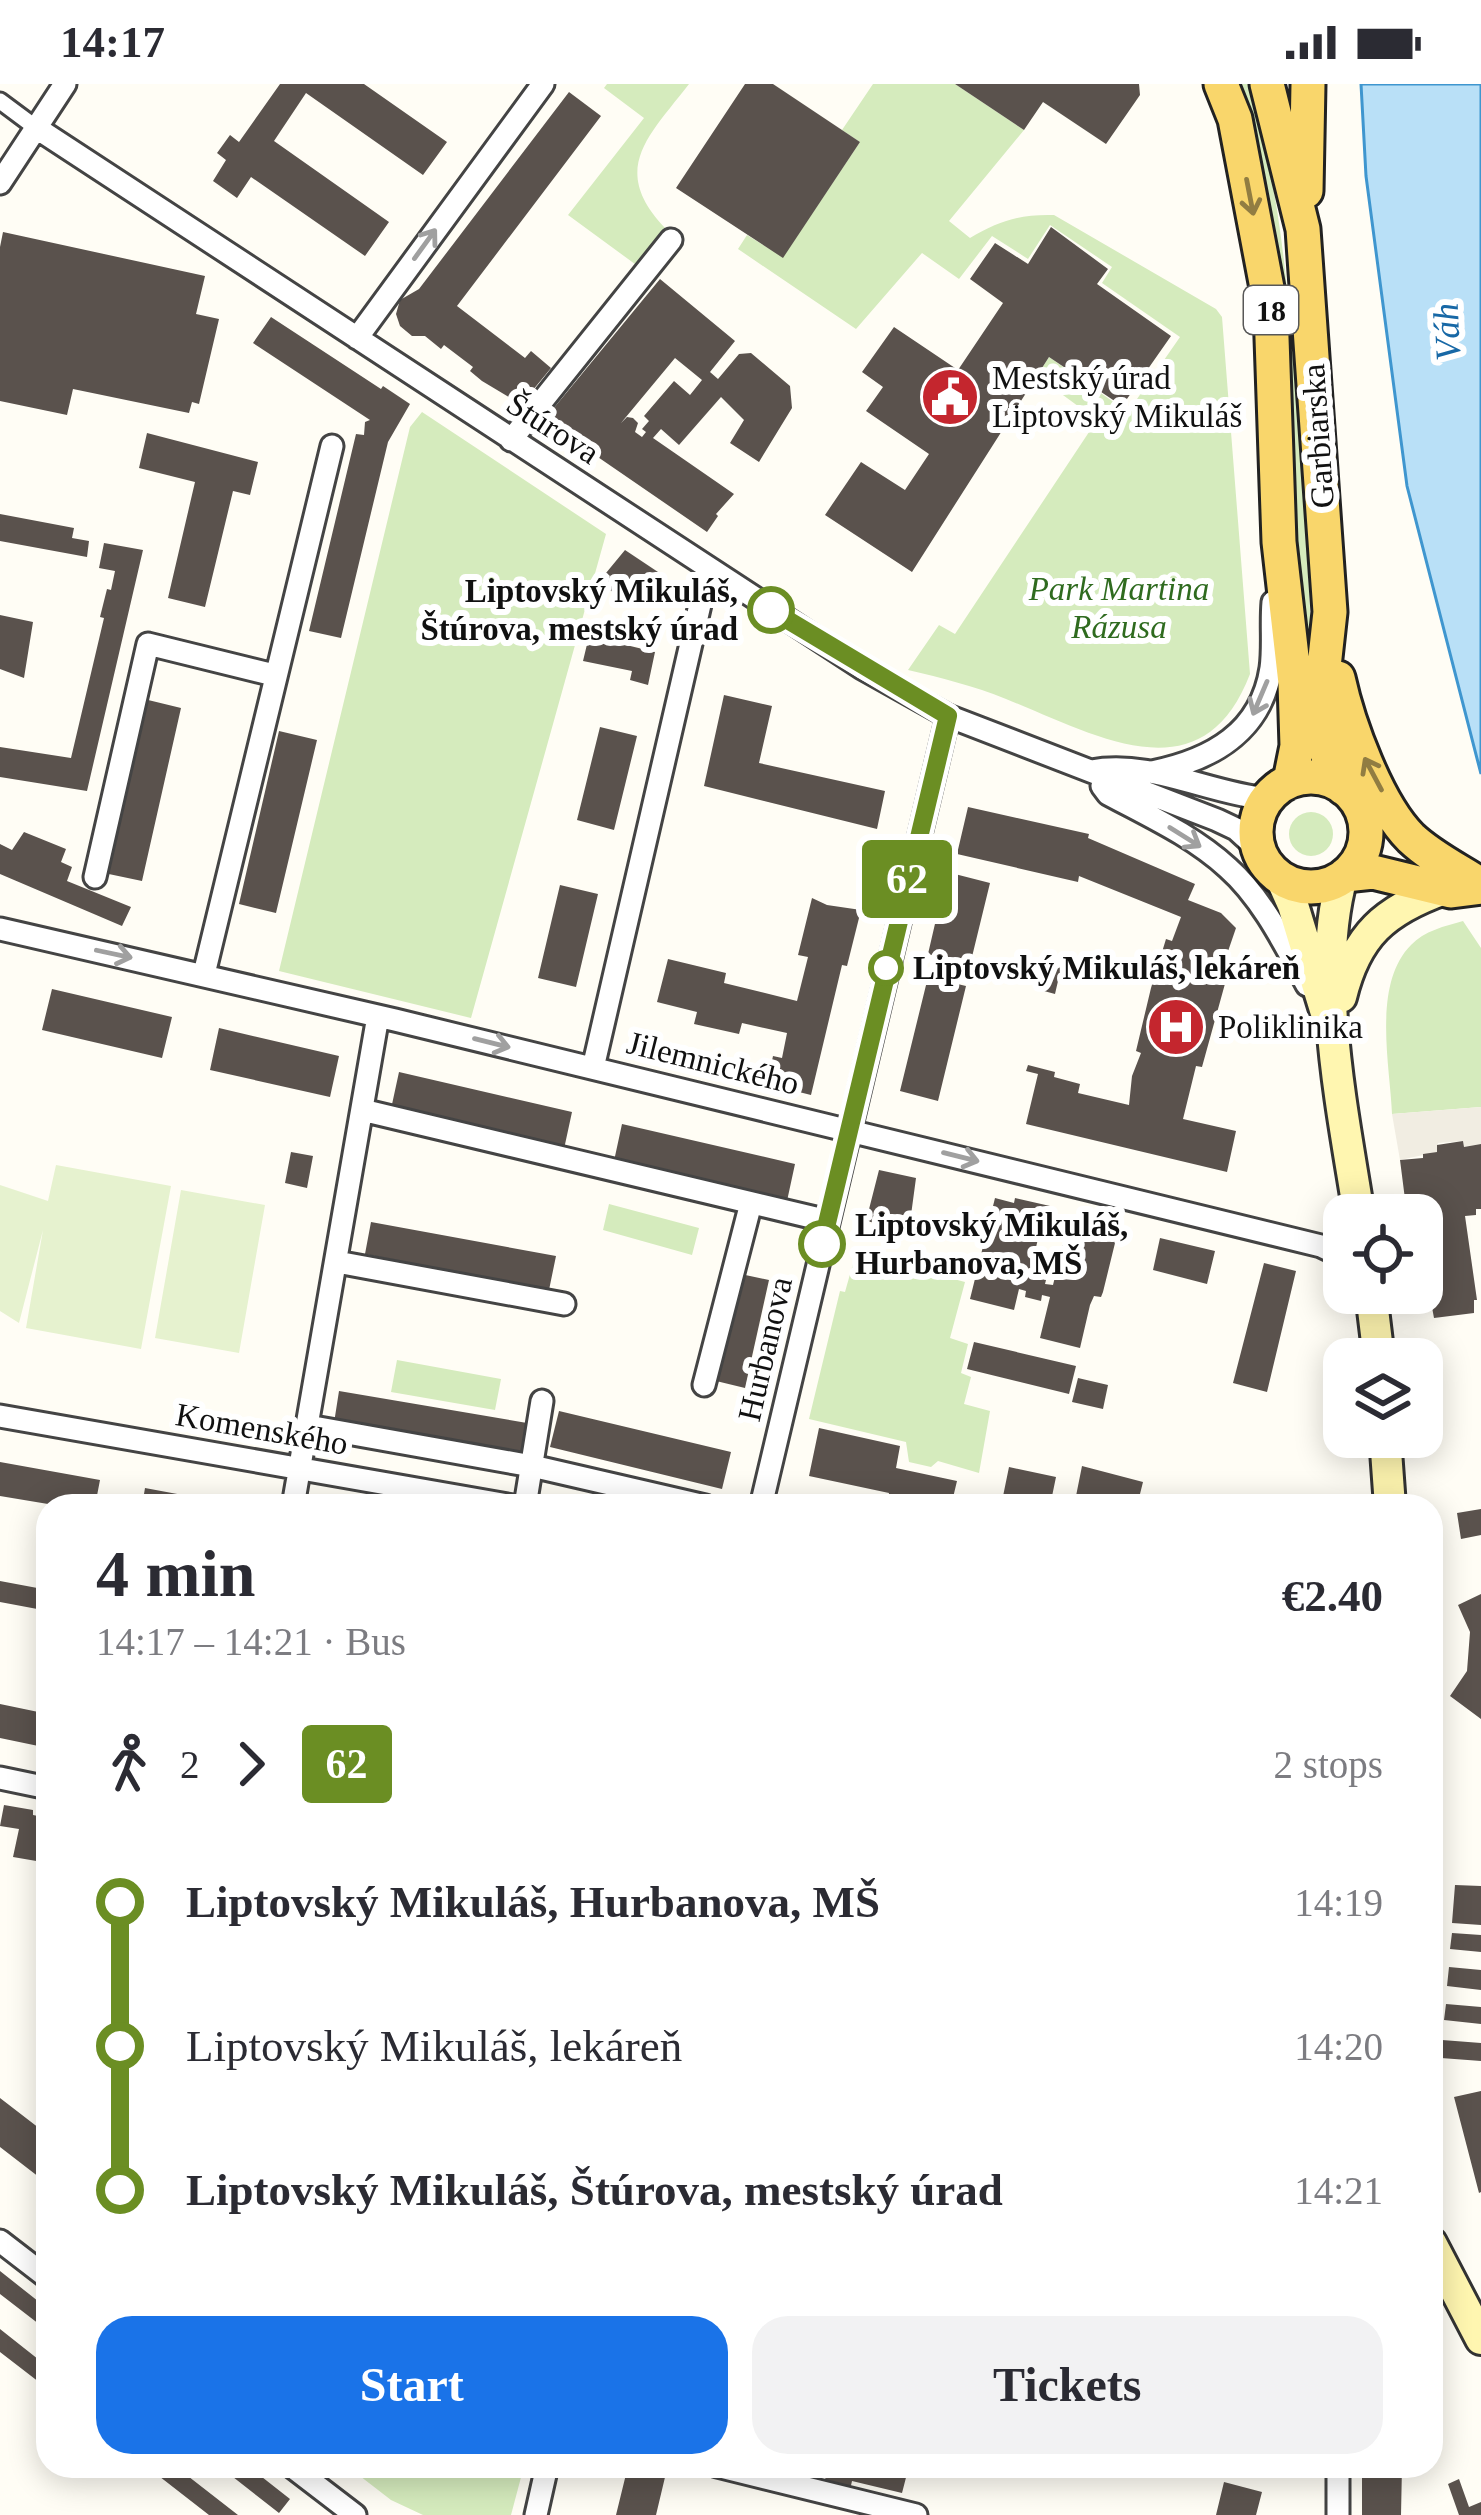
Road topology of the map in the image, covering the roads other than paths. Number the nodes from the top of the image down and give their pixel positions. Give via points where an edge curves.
1 (64, 84) edge
2 (543, 84) edge
3 (1221, 84) edge
4 (1267, 84) edge
5 (1308, 84) edge
6 (0, 101) edge
7 (35, 127) junction
8 (0, 183) edge
9 (1303, 229) junction
10 (670, 240) dead end
11 (357, 338) junction
12 (511, 440) junction
13 (332, 446) dead end
14 (1279, 542) junction
15 (708, 570) junction
16 (1330, 634) junction
17 (274, 675) junction
18 (948, 716) junction
19 (1091, 771) junction
20 (1152, 772) junction
21 (1278, 790) junction
22 (1352, 798) junction
23 (1259, 850) junction
24 (1344, 876) junction
25 (94, 877) dead end
26 (1281, 878) junction
27 (1481, 886) edge
28 (1444, 889) junction
29 (0, 929) edge
30 (204, 974) junction
31 (378, 1016) junction
32 (1332, 1032) junction
33 (593, 1068) junction
34 (362, 1110) junction
35 (847, 1129) junction
36 (1356, 1194) edge
37 (751, 1203) junction
38 (828, 1221) junction
39 (1323, 1247) edge
40 (337, 1262) junction
41 (564, 1304) dead end
42 (704, 1385) dead end
43 (542, 1401) dead end
44 (0, 1416) edge
45 (308, 1426) junction
46 (1387, 1458) edge
47 (532, 1466) junction
48 (300, 1470) junction
49 (295, 1494) edge
50 (441, 1494) edge
51 (527, 1494) edge
52 (653, 1494) edge
53 (764, 1494) edge
54 (1389, 1494) edge
55 (0, 1778) edge
56 (36, 1786) edge
57 (0, 2241) edge
58 (1443, 2266) edge
59 (36, 2269) edge
60 (1481, 2339) edge
61 (307, 2478) edge
62 (544, 2478) edge
63 (766, 2478) edge
64 (1338, 2478) edge
65 (356, 2515) edge
66 (536, 2515) edge
67 (916, 2515) edge
68 (1338, 2515) edge

1 - 7 street
11 -> 2 street
3 -> 14 main road, Garbiarska / 18 via 1235,119 1271,309
4 - 9 main road, Garbiarska / 18
5 - 9 main road
6 - 7 street, Štúrova
7 - 8 street
7 - 11 street, Štúrova
9 - 16 main road, Garbiarska / 18
10 - 12 street
11 - 12 street, Štúrova
12 - 15 street, Štúrova
13 - 17 street
14 -> 20 street via 1262,701 1226,745
14 - 21 main road, Garbiarska / 18 via 1297,746
15 - 18 street, Štúrova
15 - 33 street
16 - 22 main road, Garbiarska / 18 via 1327,753
27 -> 16 main road via 1422,847 1399,820 1346,716
17 - 25 street via 148,644
17 - 30 street
18 - 19 street, Štúrova
18 - 35 street, Hurbanova
19 - 20 street, Štúrova
19 - 23 street, Štúrova via 1217,820
19 -> 32 street via 1108,794 1231,870 1265,913
20 - 21 street, Štúrova via 1218,791
21 - 22 main road via 1318,778
21 - 23 main road, 18 via 1257,819
22 - 24 main road, 18 via 1366,830
22 - 27 main road, 18 via 1408,855
23 - 26 main road
24 - 26 main road via 1313,886
24 - 28 main road via 1373,872
24 - 32 main road via 1332,923
26 - 32 main road
27 - 28 main road
28 - 32 main road via 1397,908 1367,938 1347,974
29 -> 30 street, Jilemnického
30 - 31 street, Jilemnického
31 -> 33 street, Jilemnického
31 - 34 street
32 - 36 main road
33 - 35 street, Jilemnického
34 - 37 street
34 - 40 street
35 - 38 street, Hurbanova
35 -> 39 street, Jilemnického
37 - 38 street
37 - 42 street
38 - 53 street, Hurbanova
40 - 41 street
40 - 45 street
43 - 47 street
44 - 48 street, Komenského
45 - 47 street
45 - 48 street
46 - 54 main road
47 - 51 street
47 - 52 street
48 - 49 street
48 - 50 street, Komenského
55 - 56 street
57 - 59 street
58 - 60 main road
61 - 65 street
62 - 66 street
63 - 67 street
64 - 68 street

